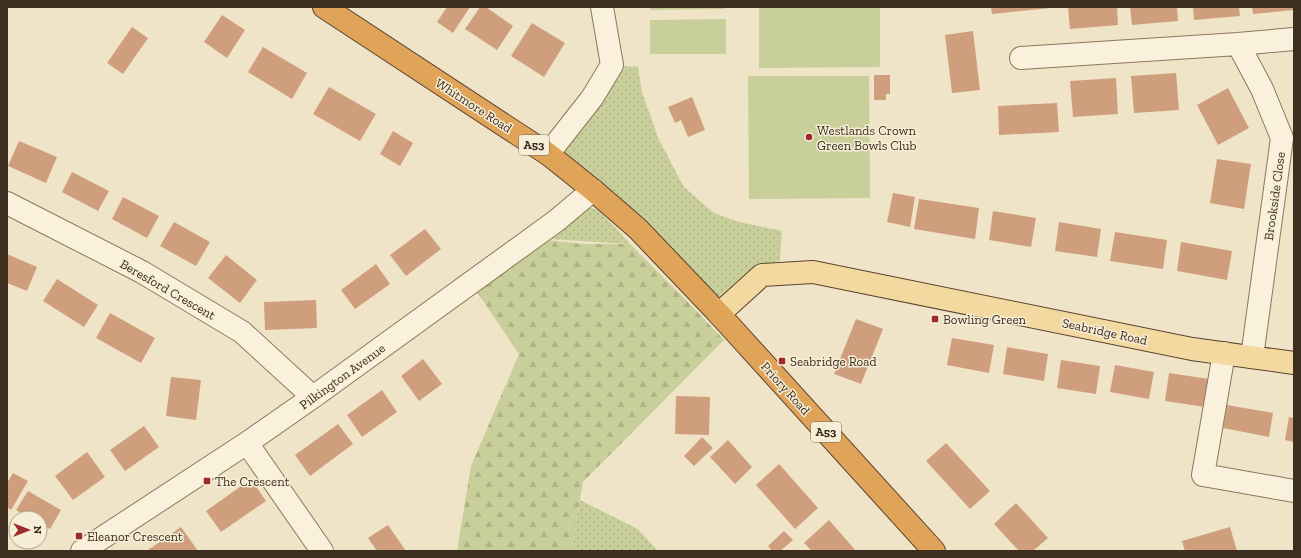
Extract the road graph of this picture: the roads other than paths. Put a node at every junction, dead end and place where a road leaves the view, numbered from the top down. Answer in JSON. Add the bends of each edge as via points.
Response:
{"nodes":[{"id":1,"x":324,"y":7,"type":"edge"},
{"id":2,"x":602,"y":7,"type":"edge"},
{"id":3,"x":1294,"y":39,"type":"edge"},
{"id":4,"x":1238,"y":44,"type":"junction"},
{"id":5,"x":1021,"y":58,"type":"dead end"},
{"id":6,"x":548,"y":154,"type":"junction"},
{"id":7,"x":593,"y":190,"type":"junction"},
{"id":8,"x":7,"y":203,"type":"edge"},
{"id":9,"x":719,"y":314,"type":"junction"},
{"id":10,"x":1224,"y":353,"type":"junction"},
{"id":11,"x":1252,"y":357,"type":"junction"},
{"id":12,"x":1294,"y":363,"type":"edge"},
{"id":13,"x":313,"y":397,"type":"junction"},
{"id":14,"x":247,"y":443,"type":"junction"},
{"id":15,"x":1294,"y":491,"type":"edge"},
{"id":16,"x":82,"y":551,"type":"edge"},
{"id":17,"x":322,"y":551,"type":"edge"},
{"id":18,"x":934,"y":551,"type":"edge"}],
"edges":[{"from":1,"to":6,"type":"highway","name":"Whitmore Road","number":"A53"},
{"from":2,"to":6,"type":"street","via":[[612,65],[592,98]]},
{"from":3,"to":4,"type":"street"},
{"from":4,"to":5,"type":"street"},
{"from":4,"to":11,"type":"street","name":"Brookside Close","via":[[1262,89],[1282,138]]},
{"from":6,"to":7,"type":"highway","name":"Whitmore Road","number":"A53"},
{"from":7,"to":9,"type":"highway","name":"Whitmore Road","number":"A53","via":[[638,230]]},
{"from":7,"to":13,"type":"street","name":"Pilkington Avenue","via":[[556,221]]},
{"from":8,"to":13,"type":"street","name":"Beresford Crescent","via":[[142,272],[242,332]]},
{"from":9,"to":10,"type":"main road","name":"Seabridge Road","via":[[762,275],[813,272],[1192,349]]},
{"from":9,"to":18,"type":"highway","name":"Priory Road","number":"A53"},
{"from":10,"to":11,"type":"main road","name":"Seabridge Road"},
{"from":10,"to":15,"type":"street","via":[[1203,475]]},
{"from":11,"to":12,"type":"main road","name":"Seabridge Road"},
{"from":13,"to":14,"type":"street","name":"Pilkington Avenue"},
{"from":14,"to":16,"type":"street","name":"Pilkington Avenue"},
{"from":14,"to":17,"type":"street"}]}
